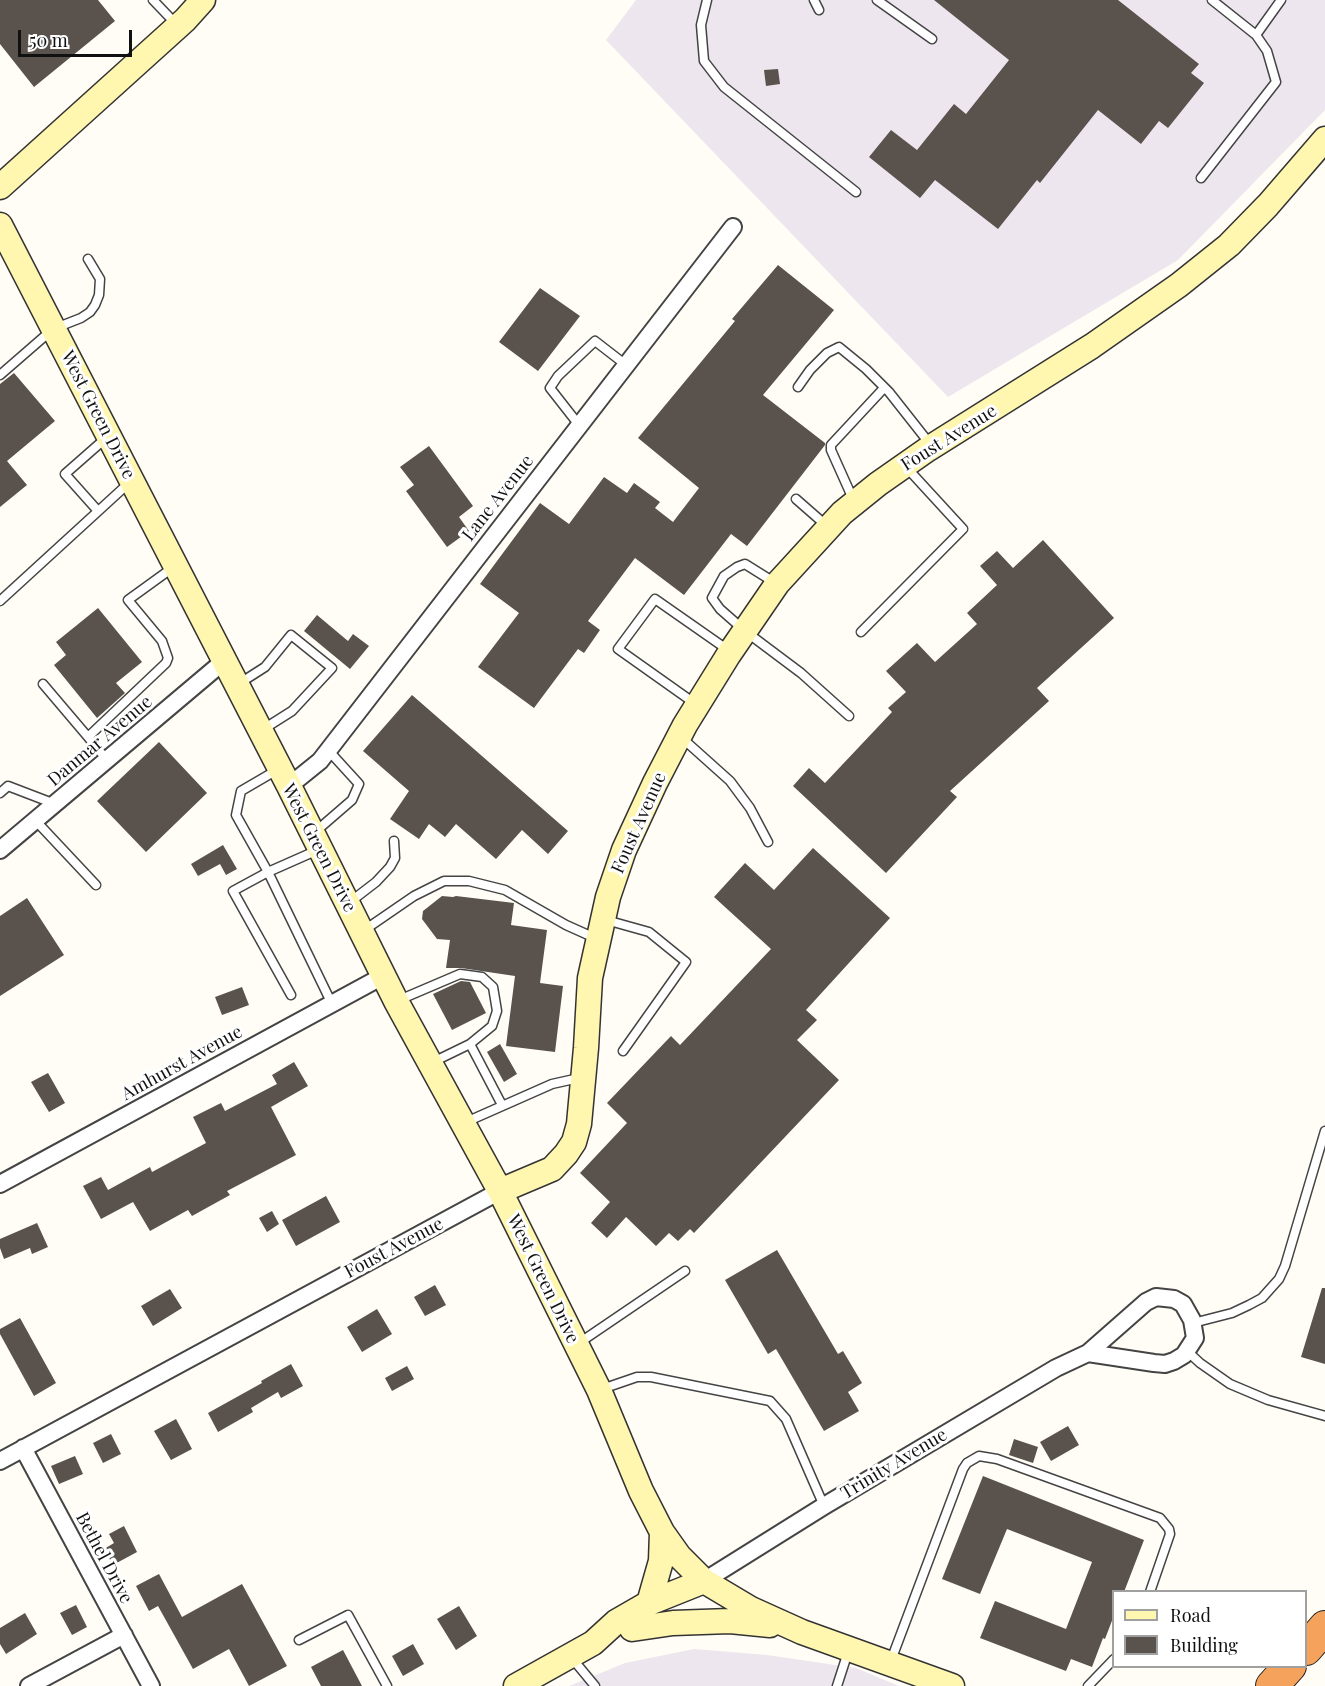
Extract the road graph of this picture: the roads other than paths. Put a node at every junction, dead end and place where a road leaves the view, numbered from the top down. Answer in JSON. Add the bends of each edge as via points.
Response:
{"nodes":[{"id":1,"x":153,"y":0,"type":"edge"},
{"id":2,"x":203,"y":0,"type":"edge"},
{"id":3,"x":707,"y":0,"type":"edge"},
{"id":4,"x":814,"y":0,"type":"edge"},
{"id":5,"x":877,"y":0,"type":"edge"},
{"id":6,"x":1212,"y":0,"type":"edge"},
{"id":7,"x":1281,"y":0,"type":"edge"},
{"id":8,"x":819,"y":9,"type":"dead end"},
{"id":9,"x":178,"y":27,"type":"junction"},
{"id":10,"x":1256,"y":35,"type":"junction"},
{"id":11,"x":932,"y":39,"type":"dead end"},
{"id":12,"x":1325,"y":139,"type":"edge"},
{"id":13,"x":1201,"y":178,"type":"dead end"},
{"id":14,"x":0,"y":186,"type":"edge"},
{"id":15,"x":855,"y":192,"type":"dead end"},
{"id":16,"x":0,"y":225,"type":"edge"},
{"id":17,"x":733,"y":227,"type":"dead end"},
{"id":18,"x":88,"y":260,"type":"dead end"},
{"id":19,"x":53,"y":329,"type":"junction"},
{"id":20,"x":626,"y":365,"type":"junction"},
{"id":21,"x":0,"y":375,"type":"edge"},
{"id":22,"x":798,"y":387,"type":"dead end"},
{"id":23,"x":884,"y":387,"type":"junction"},
{"id":24,"x":579,"y":425,"type":"junction"},
{"id":25,"x":108,"y":435,"type":"junction"},
{"id":26,"x":932,"y":447,"type":"junction"},
{"id":27,"x":905,"y":465,"type":"junction"},
{"id":28,"x":132,"y":480,"type":"junction"},
{"id":29,"x":796,"y":500,"type":"dead end"},
{"id":30,"x":855,"y":502,"type":"junction"},
{"id":31,"x":98,"y":512,"type":"junction"},
{"id":32,"x":828,"y":527,"type":"junction"},
{"id":33,"x":175,"y":566,"type":"junction"},
{"id":34,"x":777,"y":584,"type":"junction"},
{"id":35,"x":0,"y":601,"type":"edge"},
{"id":36,"x":745,"y":631,"type":"junction"},
{"id":37,"x":861,"y":632,"type":"dead end"},
{"id":38,"x":730,"y":651,"type":"junction"},
{"id":39,"x":224,"y":661,"type":"junction"},
{"id":40,"x":43,"y":684,"type":"dead end"},
{"id":41,"x":237,"y":685,"type":"junction"},
{"id":42,"x":697,"y":706,"type":"junction"},
{"id":43,"x":849,"y":716,"type":"dead end"},
{"id":44,"x":260,"y":730,"type":"junction"},
{"id":45,"x":680,"y":735,"type":"junction"},
{"id":46,"x":88,"y":737,"type":"junction"},
{"id":47,"x":328,"y":750,"type":"junction"},
{"id":48,"x":107,"y":760,"type":"junction"},
{"id":49,"x":284,"y":777,"type":"junction"},
{"id":50,"x":0,"y":793,"type":"edge"},
{"id":51,"x":55,"y":804,"type":"junction"},
{"id":52,"x":35,"y":820,"type":"junction"},
{"id":53,"x":394,"y":841,"type":"dead end"},
{"id":54,"x":316,"y":842,"type":"junction"},
{"id":55,"x":768,"y":842,"type":"dead end"},
{"id":56,"x":0,"y":850,"type":"edge"},
{"id":57,"x":268,"y":872,"type":"junction"},
{"id":58,"x":96,"y":885,"type":"dead end"},
{"id":59,"x":348,"y":904,"type":"junction"},
{"id":60,"x":601,"y":929,"type":"junction"},
{"id":61,"x":362,"y":932,"type":"junction"},
{"id":62,"x":383,"y":976,"type":"junction"},
{"id":63,"x":291,"y":995,"type":"dead end"},
{"id":64,"x":396,"y":1001,"type":"junction"},
{"id":65,"x":332,"y":1004,"type":"junction"},
{"id":66,"x":470,"y":1044,"type":"junction"},
{"id":67,"x":623,"y":1051,"type":"dead end"},
{"id":68,"x":430,"y":1064,"type":"junction"},
{"id":69,"x":584,"y":1077,"type":"junction"},
{"id":70,"x":502,"y":1105,"type":"junction"},
{"id":71,"x":463,"y":1124,"type":"junction"},
{"id":72,"x":1325,"y":1131,"type":"edge"},
{"id":73,"x":0,"y":1184,"type":"edge"},
{"id":74,"x":500,"y":1191,"type":"junction"},
{"id":75,"x":685,"y":1271,"type":"dead end"},
{"id":76,"x":1193,"y":1323,"type":"junction"},
{"id":77,"x":576,"y":1344,"type":"junction"},
{"id":78,"x":1188,"y":1351,"type":"junction"},
{"id":79,"x":1088,"y":1353,"type":"junction"},
{"id":80,"x":599,"y":1390,"type":"junction"},
{"id":81,"x":1325,"y":1416,"type":"edge"},
{"id":82,"x":23,"y":1448,"type":"junction"},
{"id":83,"x":0,"y":1461,"type":"edge"},
{"id":84,"x":634,"y":1473,"type":"junction"},
{"id":85,"x":824,"y":1506,"type":"junction"},
{"id":86,"x":662,"y":1532,"type":"junction"},
{"id":87,"x":704,"y":1581,"type":"junction"},
{"id":88,"x":1151,"y":1590,"type":"edge"},
{"id":89,"x":648,"y":1603,"type":"junction"},
{"id":90,"x":790,"y":1627,"type":"junction"},
{"id":91,"x":1325,"y":1628,"type":"edge"},
{"id":92,"x":632,"y":1629,"type":"junction"},
{"id":93,"x":124,"y":1635,"type":"junction"},
{"id":94,"x":299,"y":1640,"type":"dead end"},
{"id":95,"x":592,"y":1643,"type":"junction"},
{"id":96,"x":1307,"y":1647,"type":"edge"},
{"id":97,"x":849,"y":1648,"type":"junction"},
{"id":98,"x":570,"y":1657,"type":"junction"},
{"id":99,"x":1112,"y":1660,"type":"edge"},
{"id":100,"x":1288,"y":1668,"type":"edge"},
{"id":101,"x":900,"y":1670,"type":"junction"},
{"id":102,"x":947,"y":1685,"type":"edge"},
{"id":103,"x":29,"y":1686,"type":"edge"},
{"id":104,"x":152,"y":1686,"type":"edge"},
{"id":105,"x":387,"y":1686,"type":"edge"},
{"id":106,"x":516,"y":1686,"type":"edge"},
{"id":107,"x":595,"y":1686,"type":"edge"},
{"id":108,"x":837,"y":1686,"type":"edge"},
{"id":109,"x":1088,"y":1686,"type":"edge"},
{"id":110,"x":1272,"y":1686,"type":"edge"}],
"edges":[{"from":1,"to":9,"type":"lane"},
{"from":2,"to":9,"type":"main road"},
{"from":3,"to":15,"type":"lane","via":[[701,25],[704,61],[724,87]]},
{"from":4,"to":8,"type":"lane"},
{"from":5,"to":11,"type":"lane"},
{"from":6,"to":10,"type":"lane"},
{"from":7,"to":10,"type":"lane"},
{"from":9,"to":14,"type":"main road"},
{"from":10,"to":13,"type":"lane","via":[[1267,51],[1276,82]]},
{"from":12,"to":26,"type":"main road","name":"Foust Avenue","via":[[1229,245],[1179,285],[1037,382]]},
{"from":16,"to":19,"type":"main road","name":"West Green Drive"},
{"from":17,"to":20,"type":"street","name":"Lane Avenue"},
{"from":18,"to":19,"type":"lane","via":[[100,279],[95,305],[81,318]]},
{"from":19,"to":21,"type":"lane"},
{"from":19,"to":25,"type":"main road","name":"West Green Drive"},
{"from":20,"to":24,"type":"street","name":"Lane Avenue"},
{"from":20,"to":24,"type":"lane","via":[[595,341],[558,376],[549,388]]},
{"from":22,"to":23,"type":"lane","via":[[827,353],[839,347]]},
{"from":23,"to":26,"type":"lane"},
{"from":23,"to":30,"type":"lane","via":[[831,445]]},
{"from":24,"to":47,"type":"street","name":"Lane Avenue"},
{"from":25,"to":28,"type":"main road","name":"West Green Drive"},
{"from":25,"to":31,"type":"lane","via":[[65,474]]},
{"from":26,"to":27,"type":"main road","name":"Foust Avenue"},
{"from":27,"to":30,"type":"main road","name":"Foust Avenue"},
{"from":27,"to":37,"type":"lane","via":[[963,529]]},
{"from":28,"to":31,"type":"lane"},
{"from":28,"to":33,"type":"main road","name":"West Green Drive"},
{"from":29,"to":32,"type":"lane"},
{"from":30,"to":32,"type":"main road","name":"Foust Avenue"},
{"from":31,"to":35,"type":"lane"},
{"from":32,"to":34,"type":"main road","name":"Foust Avenue"},
{"from":33,"to":39,"type":"main road","name":"West Green Drive"},
{"from":33,"to":46,"type":"lane","via":[[128,600],[162,640],[166,663]]},
{"from":34,"to":36,"type":"main road","name":"Foust Avenue"},
{"from":34,"to":36,"type":"lane","via":[[744,564],[724,576],[712,598]]},
{"from":36,"to":38,"type":"main road","name":"Foust Avenue"},
{"from":36,"to":43,"type":"lane"},
{"from":38,"to":42,"type":"main road","name":"Foust Avenue"},
{"from":38,"to":42,"type":"lane","via":[[655,599],[618,649]]},
{"from":39,"to":41,"type":"main road","name":"West Green Drive"},
{"from":39,"to":48,"type":"street","name":"Danmar Avenue"},
{"from":40,"to":46,"type":"lane"},
{"from":41,"to":44,"type":"main road","name":"West Green Drive"},
{"from":41,"to":44,"type":"lane","via":[[265,667],[291,635],[332,668],[292,711]]},
{"from":42,"to":45,"type":"main road","name":"Foust Avenue"},
{"from":44,"to":49,"type":"main road","name":"West Green Drive"},
{"from":45,"to":55,"type":"lane","via":[[730,781]]},
{"from":45,"to":60,"type":"main road","name":"Foust Avenue","via":[[624,849]]},
{"from":46,"to":48,"type":"lane"},
{"from":47,"to":49,"type":"street","name":"Lane Avenue","via":[[320,761]]},
{"from":47,"to":54,"type":"lane","via":[[358,783],[352,800]]},
{"from":48,"to":51,"type":"street","name":"Danmar Avenue"},
{"from":49,"to":54,"type":"main road","name":"West Green Drive"},
{"from":49,"to":57,"type":"lane","via":[[241,791],[236,814]]},
{"from":50,"to":51,"type":"lane","via":[[8,786]]},
{"from":51,"to":52,"type":"street","name":"Danmar Avenue"},
{"from":52,"to":56,"type":"street","name":"Danmar Avenue"},
{"from":52,"to":58,"type":"lane"},
{"from":53,"to":59,"type":"lane","via":[[395,858],[390,867]]},
{"from":54,"to":57,"type":"lane"},
{"from":54,"to":59,"type":"main road","name":"West Green Drive"},
{"from":57,"to":63,"type":"lane","via":[[233,891]]},
{"from":57,"to":65,"type":"lane"},
{"from":59,"to":61,"type":"main road","name":"West Green Drive"},
{"from":60,"to":61,"type":"lane","via":[[566,925],[505,890],[469,881],[444,881],[414,896]]},
{"from":60,"to":67,"type":"lane","via":[[650,932],[686,962]]},
{"from":60,"to":69,"type":"main road","name":"Foust Avenue","via":[[590,978]]},
{"from":61,"to":62,"type":"main road","name":"West Green Drive"},
{"from":62,"to":64,"type":"main road","name":"West Green Drive"},
{"from":62,"to":65,"type":"street","name":"Amhurst Avenue"},
{"from":64,"to":66,"type":"lane","via":[[460,974],[482,976],[493,987],[497,1011],[492,1026]]},
{"from":64,"to":68,"type":"main road","name":"West Green Drive"},
{"from":65,"to":73,"type":"street","name":"Amhurst Avenue"},
{"from":66,"to":68,"type":"lane"},
{"from":66,"to":70,"type":"lane"},
{"from":68,"to":71,"type":"main road","name":"West Green Drive"},
{"from":69,"to":70,"type":"lane","via":[[552,1084]]},
{"from":69,"to":74,"type":"main road","name":"Foust Avenue","via":[[579,1124],[566,1154],[552,1168]]},
{"from":70,"to":71,"type":"lane"},
{"from":71,"to":74,"type":"main road","name":"West Green Drive"},
{"from":72,"to":76,"type":"lane","via":[[1279,1279],[1262,1298],[1232,1313]]},
{"from":74,"to":77,"type":"main road","name":"West Green Drive"},
{"from":74,"to":82,"type":"street","name":"Foust Avenue"},
{"from":75,"to":77,"type":"lane"},
{"from":76,"to":78,"type":"street","via":[[1195,1338]]},
{"from":76,"to":79,"type":"street","name":"Trinity Avenue","via":[[1183,1304],[1156,1297],[1136,1309]]},
{"from":77,"to":80,"type":"main road","name":"West Green Drive"},
{"from":78,"to":79,"type":"street","via":[[1165,1364]]},
{"from":78,"to":81,"type":"lane","via":[[1244,1391]]},
{"from":79,"to":85,"type":"street","name":"Trinity Avenue","via":[[1056,1368]]},
{"from":80,"to":84,"type":"main road","name":"West Green Drive"},
{"from":80,"to":85,"type":"lane","via":[[637,1377],[651,1377],[770,1401],[786,1419]]},
{"from":82,"to":83,"type":"street","name":"Foust Avenue"},
{"from":82,"to":93,"type":"street","name":"Bethel Drive"},
{"from":84,"to":86,"type":"main road","name":"West Green Drive"},
{"from":84,"to":87,"type":"main road","name":"West Green Drive","via":[[649,1488],[689,1547]]},
{"from":85,"to":87,"type":"street","name":"Trinity Avenue"},
{"from":86,"to":87,"type":"main road","name":"West Green Drive"},
{"from":86,"to":89,"type":"main road","via":[[661,1561]]},
{"from":87,"to":89,"type":"main road","name":"Trinity Avenue"},
{"from":87,"to":90,"type":"main road","name":"West Green Drive"},
{"from":87,"to":92,"type":"main road","name":"Trinity Avenue"},
{"from":88,"to":101,"type":"lane","via":[[1170,1534],[1160,1518],[980,1456],[967,1462],[963,1469]]},
{"from":89,"to":95,"type":"main road","name":"Trinity Avenue","via":[[616,1622]]},
{"from":90,"to":92,"type":"main road","via":[[730,1621]]},
{"from":90,"to":97,"type":"main road","name":"West Green Drive"},
{"from":91,"to":96,"type":"highway"},
{"from":92,"to":95,"type":"main road","name":"Trinity Avenue"},
{"from":93,"to":103,"type":"street"},
{"from":93,"to":104,"type":"street","name":"Bethel Drive"},
{"from":94,"to":105,"type":"lane","via":[[348,1615]]},
{"from":95,"to":98,"type":"main road","name":"Trinity Avenue"},
{"from":97,"to":101,"type":"main road","name":"West Green Drive"},
{"from":97,"to":108,"type":"lane"},
{"from":98,"to":106,"type":"main road","name":"Trinity Avenue"},
{"from":98,"to":107,"type":"lane"},
{"from":99,"to":109,"type":"lane"},
{"from":100,"to":110,"type":"highway"},
{"from":101,"to":102,"type":"main road","name":"West Green Drive"}]}
